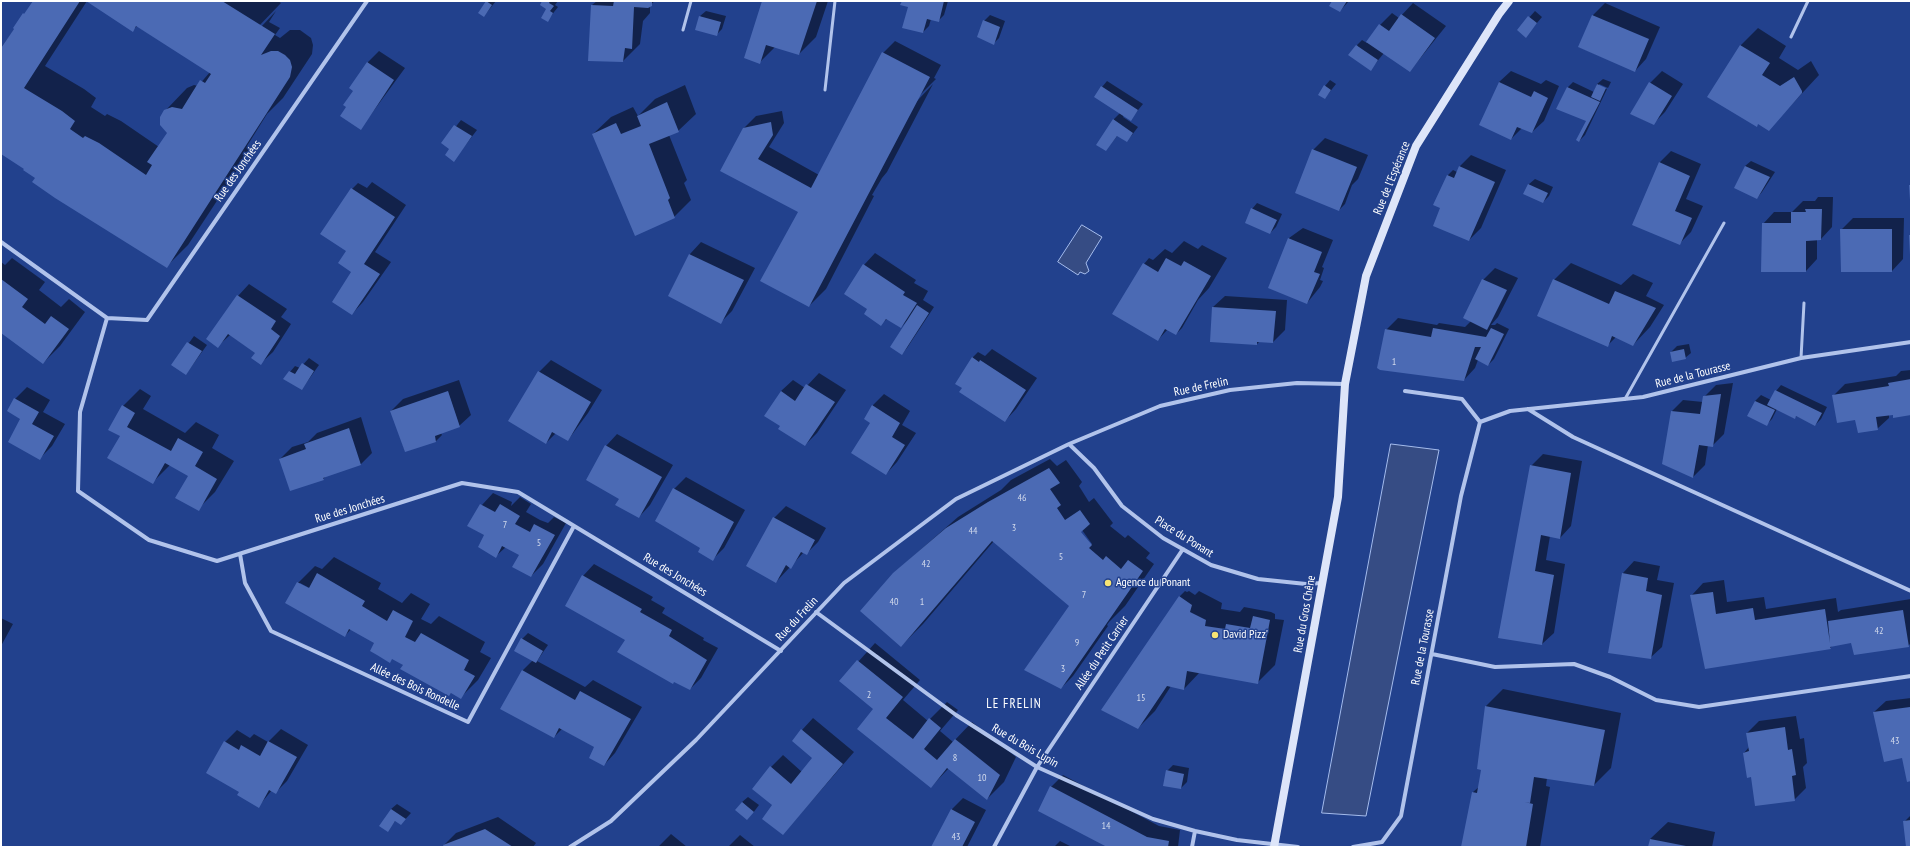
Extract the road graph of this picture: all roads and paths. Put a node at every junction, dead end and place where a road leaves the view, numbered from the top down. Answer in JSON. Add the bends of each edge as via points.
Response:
{"nodes":[{"id":1,"x":367,"y":1,"type":"edge"},
{"id":2,"x":691,"y":1,"type":"edge"},
{"id":3,"x":835,"y":1,"type":"edge"},
{"id":4,"x":1509,"y":1,"type":"edge"},
{"id":5,"x":1808,"y":1,"type":"edge"},
{"id":6,"x":683,"y":30,"type":"dead end"},
{"id":7,"x":1791,"y":37,"type":"dead end"},
{"id":8,"x":825,"y":90,"type":"dead end"},
{"id":9,"x":1724,"y":223,"type":"dead end"},
{"id":10,"x":1,"y":242,"type":"edge"},
{"id":11,"x":1804,"y":303,"type":"dead end"},
{"id":12,"x":107,"y":318,"type":"junction"},
{"id":13,"x":1911,"y":342,"type":"edge"},
{"id":14,"x":1801,"y":358,"type":"junction"},
{"id":15,"x":1345,"y":384,"type":"junction"},
{"id":16,"x":1404,"y":391,"type":"dead end"},
{"id":17,"x":1625,"y":399,"type":"junction"},
{"id":18,"x":1528,"y":409,"type":"junction"},
{"id":19,"x":1480,"y":422,"type":"junction"},
{"id":20,"x":1069,"y":444,"type":"junction"},
{"id":21,"x":574,"y":526,"type":"junction"},
{"id":22,"x":1183,"y":549,"type":"junction"},
{"id":23,"x":240,"y":554,"type":"junction"},
{"id":24,"x":1322,"y":583,"type":"junction"},
{"id":25,"x":1911,"y":591,"type":"edge"},
{"id":26,"x":816,"y":612,"type":"junction"},
{"id":27,"x":781,"y":651,"type":"junction"},
{"id":28,"x":1432,"y":654,"type":"junction"},
{"id":29,"x":1911,"y":676,"type":"edge"},
{"id":30,"x":1037,"y":767,"type":"junction"},
{"id":31,"x":1195,"y":831,"type":"junction"},
{"id":32,"x":1275,"y":846,"type":"edge"},
{"id":33,"x":570,"y":847,"type":"edge"},
{"id":34,"x":994,"y":847,"type":"edge"},
{"id":35,"x":1192,"y":847,"type":"edge"},
{"id":36,"x":1298,"y":847,"type":"edge"},
{"id":37,"x":1353,"y":847,"type":"edge"}],
"edges":[{"from":1,"to":12,"type":"street","name":"Rue des Jonchées","via":[[147,320]]},
{"from":2,"to":6,"type":"lane"},
{"from":3,"to":8,"type":"lane"},
{"from":4,"to":15,"type":"street","name":"Rue de l'Espérance","via":[[1416,146],[1366,276]]},
{"from":5,"to":7,"type":"lane"},
{"from":9,"to":17,"type":"lane"},
{"from":10,"to":12,"type":"street"},
{"from":11,"to":14,"type":"lane"},
{"from":12,"to":23,"type":"street","name":"Rue des Jonchées","via":[[80,412],[78,492],[149,540],[217,561]]},
{"from":13,"to":14,"type":"street","name":"Rue de la Tourasse"},
{"from":14,"to":17,"type":"street","name":"Rue de la Tourasse","via":[[1643,397]]},
{"from":15,"to":20,"type":"street","name":"Rue de Frelin","via":[[1297,383],[1206,395],[1160,406]]},
{"from":15,"to":24,"type":"street","name":"Rue du Gros Chêne","via":[[1338,497]]},
{"from":16,"to":19,"type":"street","via":[[1462,399]]},
{"from":17,"to":18,"type":"street","name":"Rue de la Tourasse"},
{"from":18,"to":19,"type":"street","name":"Rue de la Tourasse","via":[[1510,411]]},
{"from":18,"to":25,"type":"street","via":[[1573,437]]},
{"from":19,"to":28,"type":"street","name":"Rue de la Tourasse","via":[[1461,496]]},
{"from":20,"to":22,"type":"street","name":"Place du Ponant","via":[[1094,468],[1122,506],[1163,538]]},
{"from":20,"to":26,"type":"street","name":"Rue du Frelin","via":[[956,499],[844,584]]},
{"from":21,"to":23,"type":"street","name":"Rue des Jonchées","via":[[518,492],[462,483]]},
{"from":21,"to":23,"type":"street","name":"Allée des Bois Rondelle","via":[[468,722],[271,631],[245,583]]},
{"from":21,"to":27,"type":"street","name":"Rue des Jonchées"},
{"from":22,"to":24,"type":"street","name":"Place du Ponant","via":[[1211,565],[1258,579]]},
{"from":22,"to":30,"type":"street","name":"Allée du Petit Carrier"},
{"from":24,"to":32,"type":"street","name":"Rue du Gros Chêne"},
{"from":26,"to":27,"type":"street","name":"Rue du Frelin"},
{"from":26,"to":30,"type":"street","name":"Rue du Bois Lupin","via":[[956,715]]},
{"from":27,"to":33,"type":"street","name":"Rue du Frelin","via":[[696,740],[611,821]]},
{"from":28,"to":29,"type":"street","via":[[1495,667],[1574,664],[1610,677],[1656,700],[1699,707]]},
{"from":28,"to":37,"type":"street","name":"Rue de la Tourasse","via":[[1401,816],[1382,842]]},
{"from":30,"to":31,"type":"street","name":"Rue du Bois Lupin","via":[[1153,819]]},
{"from":30,"to":34,"type":"street","name":"Allée du Petit Carrier"},
{"from":31,"to":32,"type":"street","name":"Rue du Bois Lupin"},
{"from":31,"to":35,"type":"street"},
{"from":32,"to":36,"type":"street"}]}
